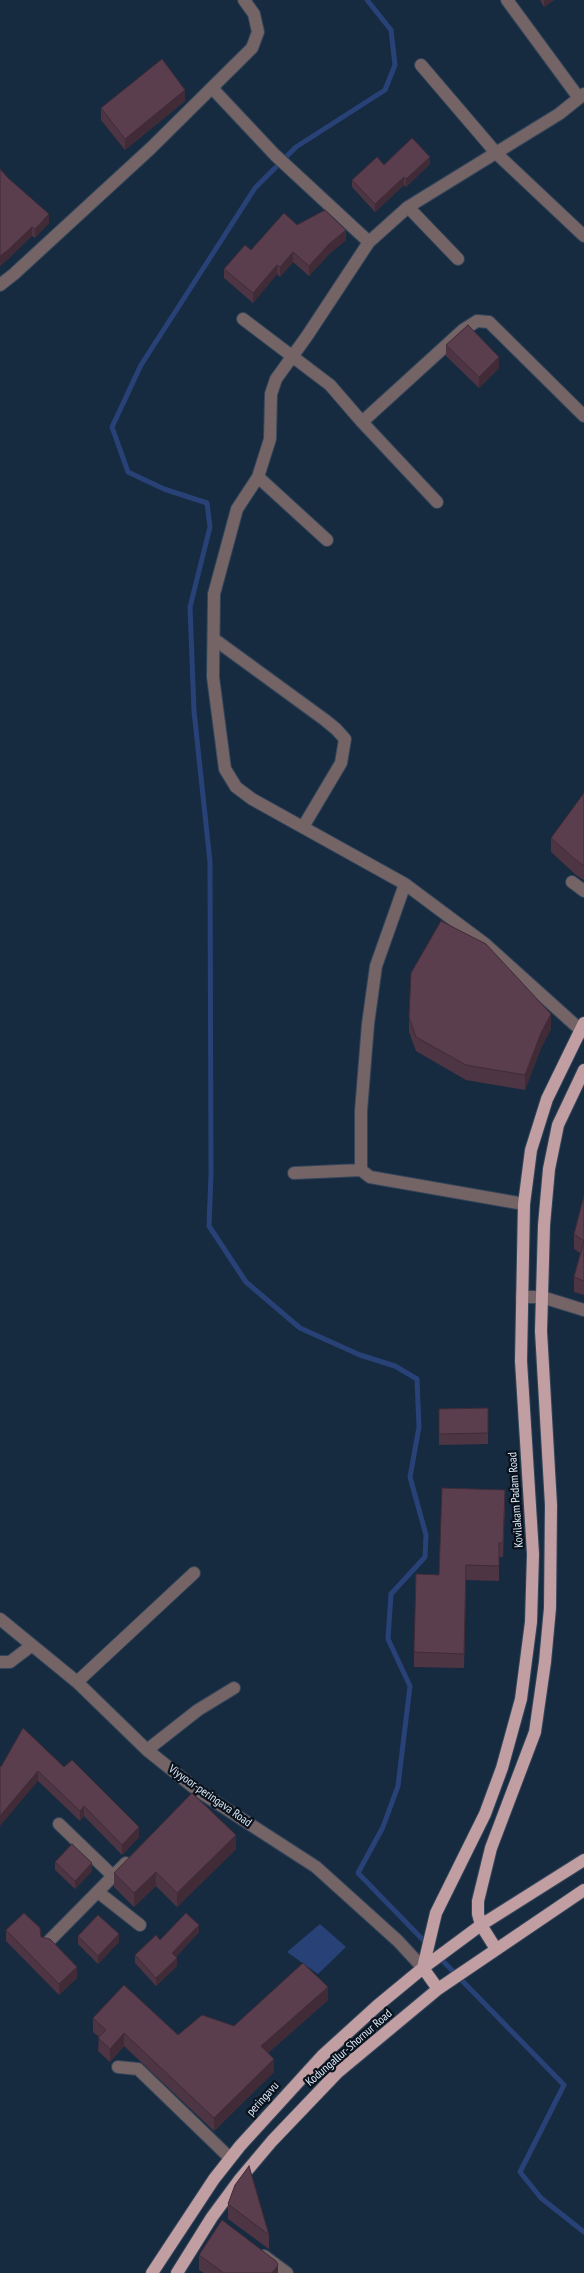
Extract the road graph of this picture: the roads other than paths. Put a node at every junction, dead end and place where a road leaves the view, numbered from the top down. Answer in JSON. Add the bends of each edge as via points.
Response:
{"nodes":[{"id":1,"x":244,"y":0,"type":"edge"},
{"id":2,"x":507,"y":0,"type":"edge"},
{"id":3,"x":421,"y":65,"type":"dead end"},
{"id":4,"x":212,"y":88,"type":"junction"},
{"id":5,"x":581,"y":96,"type":"edge"},
{"id":6,"x":497,"y":154,"type":"junction"},
{"id":7,"x":408,"y":207,"type":"junction"},
{"id":8,"x":584,"y":236,"type":"edge"},
{"id":9,"x":369,"y":242,"type":"junction"},
{"id":10,"x":458,"y":259,"type":"dead end"},
{"id":11,"x":0,"y":285,"type":"edge"},
{"id":12,"x":243,"y":319,"type":"dead end"},
{"id":13,"x":293,"y":355,"type":"junction"},
{"id":14,"x":584,"y":416,"type":"edge"},
{"id":15,"x":362,"y":422,"type":"junction"},
{"id":16,"x":258,"y":477,"type":"junction"},
{"id":17,"x":437,"y":502,"type":"dead end"},
{"id":18,"x":327,"y":540,"type":"dead end"},
{"id":19,"x":214,"y":639,"type":"junction"},
{"id":20,"x":303,"y":827,"type":"junction"},
{"id":21,"x":572,"y":882,"type":"dead end"},
{"id":22,"x":405,"y":884,"type":"junction"},
{"id":23,"x":584,"y":891,"type":"edge"},
{"id":24,"x":583,"y":1029,"type":"edge"},
{"id":25,"x":584,"y":1070,"type":"edge"},
{"id":26,"x":362,"y":1170,"type":"junction"},
{"id":27,"x":294,"y":1173,"type":"dead end"},
{"id":28,"x":524,"y":1204,"type":"junction"},
{"id":29,"x":522,"y":1297,"type":"junction"},
{"id":30,"x":542,"y":1297,"type":"junction"},
{"id":31,"x":584,"y":1310,"type":"edge"},
{"id":32,"x":194,"y":1573,"type":"dead end"},
{"id":33,"x":0,"y":1619,"type":"edge"},
{"id":34,"x":31,"y":1646,"type":"junction"},
{"id":35,"x":0,"y":1662,"type":"edge"},
{"id":36,"x":76,"y":1682,"type":"junction"},
{"id":37,"x":234,"y":1688,"type":"dead end"},
{"id":38,"x":147,"y":1750,"type":"junction"},
{"id":39,"x":197,"y":1790,"type":"junction"},
{"id":40,"x":186,"y":1801,"type":"edge"},
{"id":41,"x":59,"y":1824,"type":"dead end"},
{"id":42,"x":133,"y":1856,"type":"edge"},
{"id":43,"x":584,"y":1860,"type":"edge"},
{"id":44,"x":113,"y":1876,"type":"junction"},
{"id":45,"x":584,"y":1890,"type":"edge"},
{"id":46,"x":98,"y":1892,"type":"junction"},
{"id":47,"x":140,"y":1925,"type":"dead end"},
{"id":48,"x":481,"y":1925,"type":"junction"},
{"id":49,"x":47,"y":1944,"type":"edge"},
{"id":50,"x":496,"y":1949,"type":"junction"},
{"id":51,"x":425,"y":1965,"type":"junction"},
{"id":52,"x":440,"y":1988,"type":"junction"},
{"id":53,"x":118,"y":2067,"type":"dead end"},
{"id":54,"x":230,"y":2158,"type":"junction"},
{"id":55,"x":257,"y":2251,"type":"edge"},
{"id":56,"x":152,"y":2273,"type":"edge"},
{"id":57,"x":178,"y":2273,"type":"edge"},
{"id":58,"x":287,"y":2273,"type":"edge"}],
"edges":[{"from":1,"to":4,"type":"street","via":[[254,14],[258,32],[252,48]]},
{"from":2,"to":5,"type":"street"},
{"from":3,"to":6,"type":"street"},
{"from":4,"to":9,"type":"street","via":[[275,155]]},
{"from":4,"to":11,"type":"street"},
{"from":5,"to":6,"type":"street"},
{"from":6,"to":7,"type":"street"},
{"from":6,"to":8,"type":"street"},
{"from":7,"to":9,"type":"street"},
{"from":7,"to":10,"type":"street"},
{"from":9,"to":13,"type":"street"},
{"from":12,"to":13,"type":"street"},
{"from":13,"to":15,"type":"street","via":[[330,385]]},
{"from":13,"to":16,"type":"street","via":[[276,379],[271,394],[270,439]]},
{"from":14,"to":15,"type":"street","via":[[489,322],[478,321],[463,330]]},
{"from":15,"to":17,"type":"street"},
{"from":16,"to":18,"type":"street"},
{"from":16,"to":19,"type":"street","via":[[237,509],[214,594]]},
{"from":19,"to":20,"type":"street","via":[[213,677],[225,770],[236,787],[252,799]]},
{"from":19,"to":20,"type":"street","via":[[325,720],[344,739],[341,764]]},
{"from":20,"to":22,"type":"street"},
{"from":21,"to":23,"type":"street"},
{"from":22,"to":24,"type":"street","via":[[484,942]]},
{"from":22,"to":26,"type":"street","via":[[376,966],[361,1111]]},
{"from":24,"to":28,"type":"main road","name":"Kovilakam Padam Road","via":[[547,1099],[532,1150]]},
{"from":25,"to":30,"type":"main road","via":[[558,1124],[549,1169]]},
{"from":26,"to":27,"type":"street"},
{"from":26,"to":28,"type":"street","via":[[378,1178]]},
{"from":28,"to":29,"type":"main road","name":"Kovilakam Padam Road"},
{"from":29,"to":30,"type":"street"},
{"from":29,"to":51,"type":"main road","name":"Kovilakam Padam Road","via":[[521,1361],[533,1554],[531,1622],[521,1699],[485,1814],[436,1913]]},
{"from":30,"to":31,"type":"street"},
{"from":30,"to":48,"type":"main road","via":[[540,1331],[551,1504],[550,1608],[545,1662],[535,1732],[481,1880],[478,1900]]},
{"from":32,"to":36,"type":"street"},
{"from":33,"to":34,"type":"street","name":"Viyyoor-peringava Road"},
{"from":34,"to":35,"type":"street","via":[[10,1662]]},
{"from":34,"to":36,"type":"street","name":"Viyyoor-peringava Road"},
{"from":36,"to":38,"type":"street","name":"Viyyoor-peringava Road"},
{"from":37,"to":38,"type":"street","via":[[198,1710]]},
{"from":38,"to":39,"type":"street","name":"Viyyoor-peringava Road"},
{"from":39,"to":40,"type":"street"},
{"from":39,"to":51,"type":"street","name":"Viyyoor-peringava Road","via":[[316,1867]]},
{"from":41,"to":44,"type":"street"},
{"from":42,"to":44,"type":"street"},
{"from":43,"to":48,"type":"main road"},
{"from":44,"to":46,"type":"street"},
{"from":45,"to":50,"type":"main road","name":"Kodungallur-Shornur Road"},
{"from":46,"to":47,"type":"street"},
{"from":46,"to":49,"type":"street"},
{"from":48,"to":50,"type":"main road"},
{"from":48,"to":51,"type":"main road"},
{"from":50,"to":52,"type":"main road","name":"Kodungallur-Shornur Road"},
{"from":51,"to":52,"type":"main road"},
{"from":51,"to":54,"type":"main road","name":"peringavu","via":[[322,2056]]},
{"from":52,"to":57,"type":"main road","name":"Kodungallur-Shornur Road","via":[[324,2086],[272,2141],[240,2178],[216,2220]]},
{"from":53,"to":54,"type":"street","via":[[138,2069]]},
{"from":54,"to":56,"type":"main road","name":"peringavu"},
{"from":55,"to":58,"type":"street"}]}
